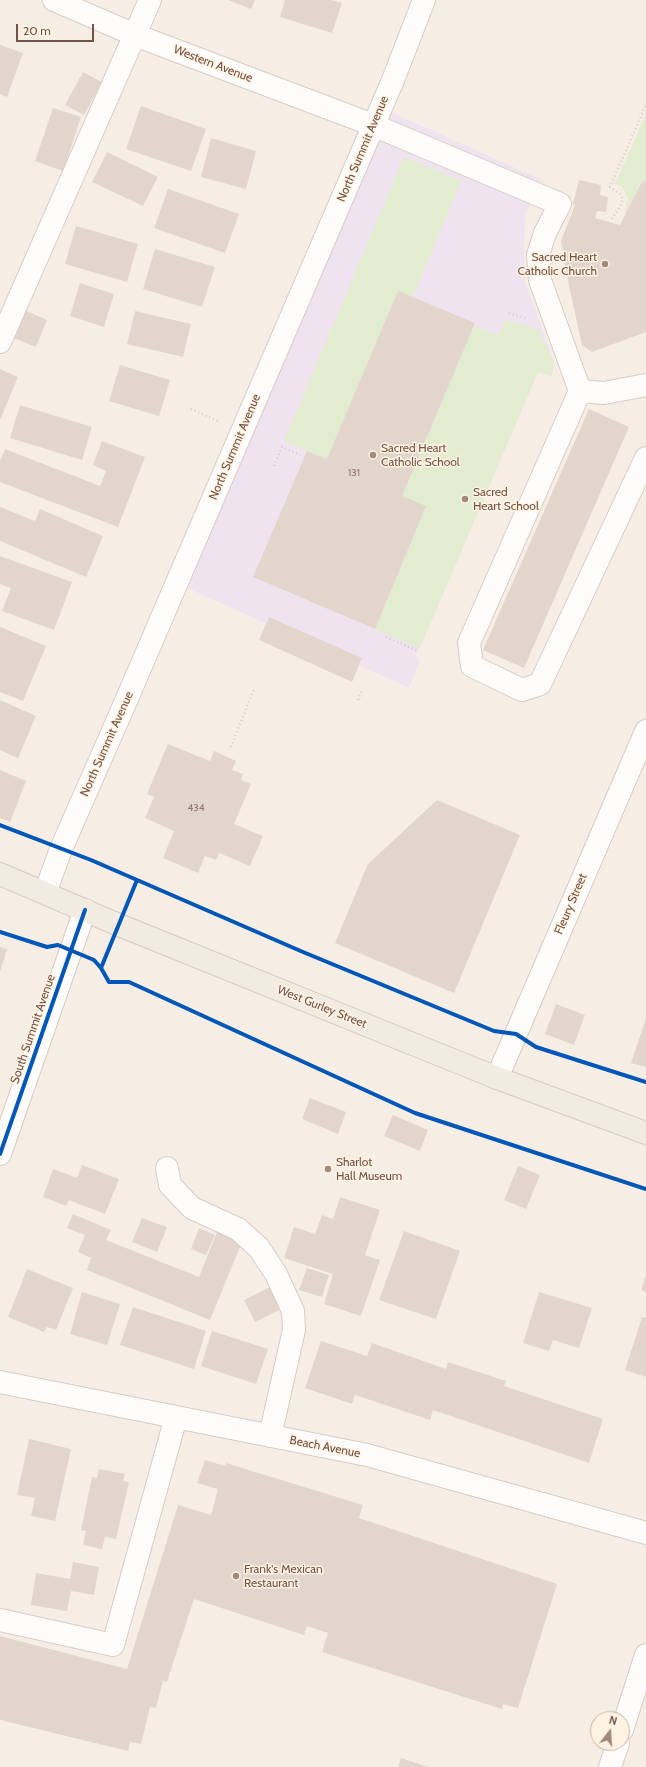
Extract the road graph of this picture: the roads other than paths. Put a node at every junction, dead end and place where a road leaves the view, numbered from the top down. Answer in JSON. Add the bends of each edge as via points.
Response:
{"nodes":[{"id":1,"x":54,"y":0,"type":"edge"},
{"id":2,"x":150,"y":0,"type":"edge"},
{"id":3,"x":424,"y":0,"type":"edge"},
{"id":4,"x":135,"y":35,"type":"junction"},
{"id":5,"x":373,"y":125,"type":"junction"},
{"id":6,"x":0,"y":342,"type":"edge"},
{"id":7,"x":646,"y":385,"type":"edge"},
{"id":8,"x":580,"y":391,"type":"junction"},
{"id":9,"x":646,"y":458,"type":"edge"},
{"id":10,"x":646,"y":731,"type":"edge"},
{"id":11,"x":0,"y":874,"type":"edge"},
{"id":12,"x":45,"y":893,"type":"junction"},
{"id":13,"x":85,"y":910,"type":"junction"},
{"id":14,"x":497,"y":1078,"type":"junction"},
{"id":15,"x":646,"y":1133,"type":"edge"},
{"id":16,"x":0,"y":1154,"type":"edge"},
{"id":17,"x":167,"y":1168,"type":"dead end"},
{"id":18,"x":0,"y":1382,"type":"edge"},
{"id":19,"x":176,"y":1417,"type":"junction"},
{"id":20,"x":270,"y":1436,"type":"junction"},
{"id":21,"x":646,"y":1533,"type":"edge"},
{"id":22,"x":0,"y":1620,"type":"edge"},
{"id":23,"x":646,"y":1655,"type":"edge"},
{"id":24,"x":628,"y":1711,"type":"edge"},
{"id":25,"x":615,"y":1751,"type":"edge"},
{"id":26,"x":610,"y":1767,"type":"edge"}],
"edges":[{"from":1,"to":4,"type":"street","name":"Western Avenue"},
{"from":2,"to":4,"type":"street"},
{"from":3,"to":5,"type":"street","name":"North Summit Avenue"},
{"from":4,"to":5,"type":"street","name":"Western Avenue"},
{"from":4,"to":6,"type":"street"},
{"from":5,"to":8,"type":"street","name":"Western Avenue","via":[[560,204],[545,233],[538,255],[540,280]]},
{"from":5,"to":12,"type":"street","name":"North Summit Avenue","via":[[61,849]]},
{"from":7,"to":8,"type":"street","via":[[604,393]]},
{"from":8,"to":9,"type":"street","via":[[469,643],[472,666],[522,690],[540,684]]},
{"from":10,"to":14,"type":"street","name":"Fleury Street"},
{"from":11,"to":12,"type":"main road","name":"West Gurley Street"},
{"from":12,"to":13,"type":"main road","name":"West Gurley Street"},
{"from":13,"to":14,"type":"main road","name":"West Gurley Street"},
{"from":13,"to":16,"type":"street","name":"South Summit Avenue"},
{"from":14,"to":15,"type":"main road","name":"West Gurley Street"},
{"from":17,"to":20,"type":"street","via":[[170,1184],[192,1208],[238,1229],[259,1248],[276,1274],[293,1311],[294,1330]]},
{"from":18,"to":19,"type":"street","name":"Beach Avenue"},
{"from":19,"to":20,"type":"street","name":"Beach Avenue"},
{"from":19,"to":22,"type":"street","via":[[113,1645]]},
{"from":20,"to":21,"type":"street","name":"Beach Avenue","via":[[367,1455]]},
{"from":23,"to":24,"type":"street"},
{"from":25,"to":26,"type":"street"}]}
